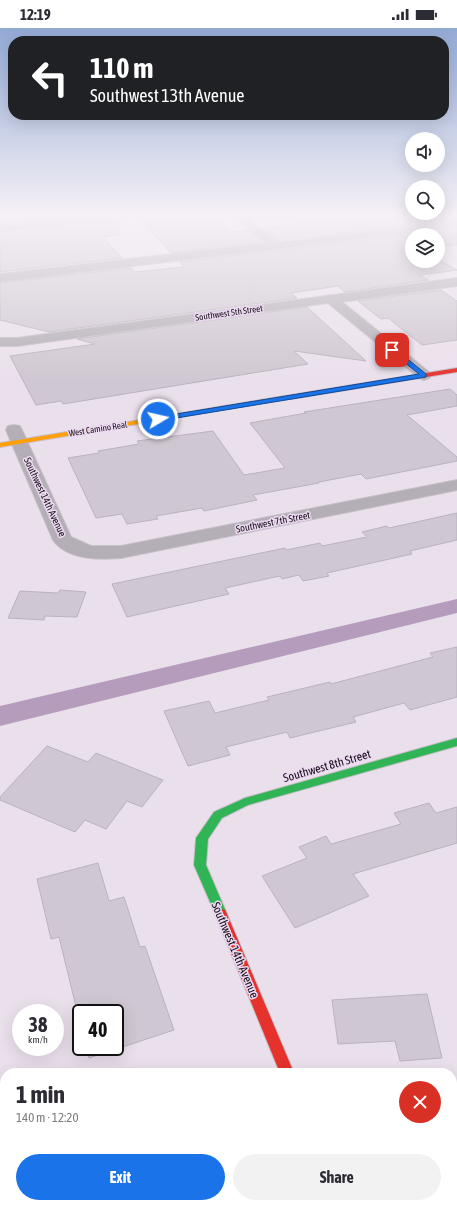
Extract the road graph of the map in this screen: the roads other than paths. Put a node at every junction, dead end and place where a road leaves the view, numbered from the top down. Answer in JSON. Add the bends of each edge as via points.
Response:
{"nodes":[{"id":1,"x":60,"y":271,"type":"edge"},
{"id":2,"x":0,"y":278,"type":"edge"},
{"id":3,"x":457,"y":282,"type":"edge"},
{"id":4,"x":331,"y":299,"type":"junction"},
{"id":5,"x":1,"y":342,"type":"edge"},
{"id":6,"x":412,"y":366,"type":"junction"},
{"id":7,"x":397,"y":369,"type":"dead end"},
{"id":8,"x":426,"y":370,"type":"junction"},
{"id":9,"x":457,"y":370,"type":"edge"},
{"id":10,"x":16,"y":433,"type":"junction"},
{"id":11,"x":0,"y":445,"type":"edge"},
{"id":12,"x":457,"y":485,"type":"edge"},
{"id":13,"x":88,"y":552,"type":"joint"},
{"id":14,"x":457,"y":742,"type":"edge"},
{"id":15,"x":211,"y":826,"type":"joint"},
{"id":16,"x":285,"y":1068,"type":"edge"}],
"edges":[{"from":1,"to":2,"type":"street"},
{"from":3,"to":4,"type":"street","name":"Southwest 5th Street"},
{"from":4,"to":5,"type":"street","name":"Southwest 5th Street","via":[[17,342]]},
{"from":4,"to":6,"type":"street"},
{"from":6,"to":7,"type":"street"},
{"from":6,"to":8,"type":"street"},
{"from":8,"to":9,"type":"street","name":"West Camino Real"},
{"from":8,"to":10,"type":"street","name":"West Camino Real"},
{"from":10,"to":11,"type":"street","name":"West Camino Real"},
{"from":10,"to":13,"type":"street","name":"Southwest 14th Avenue","via":[[64,540],[77,549]]},
{"from":12,"to":13,"type":"street","name":"Southwest 7th Street","via":[[121,552]]},
{"from":14,"to":15,"type":"street","name":"Southwest 8th Street","via":[[245,802],[218,816]]},
{"from":15,"to":16,"type":"street","name":"Southwest 14th Avenue","via":[[202,838],[200,865]]}]}
